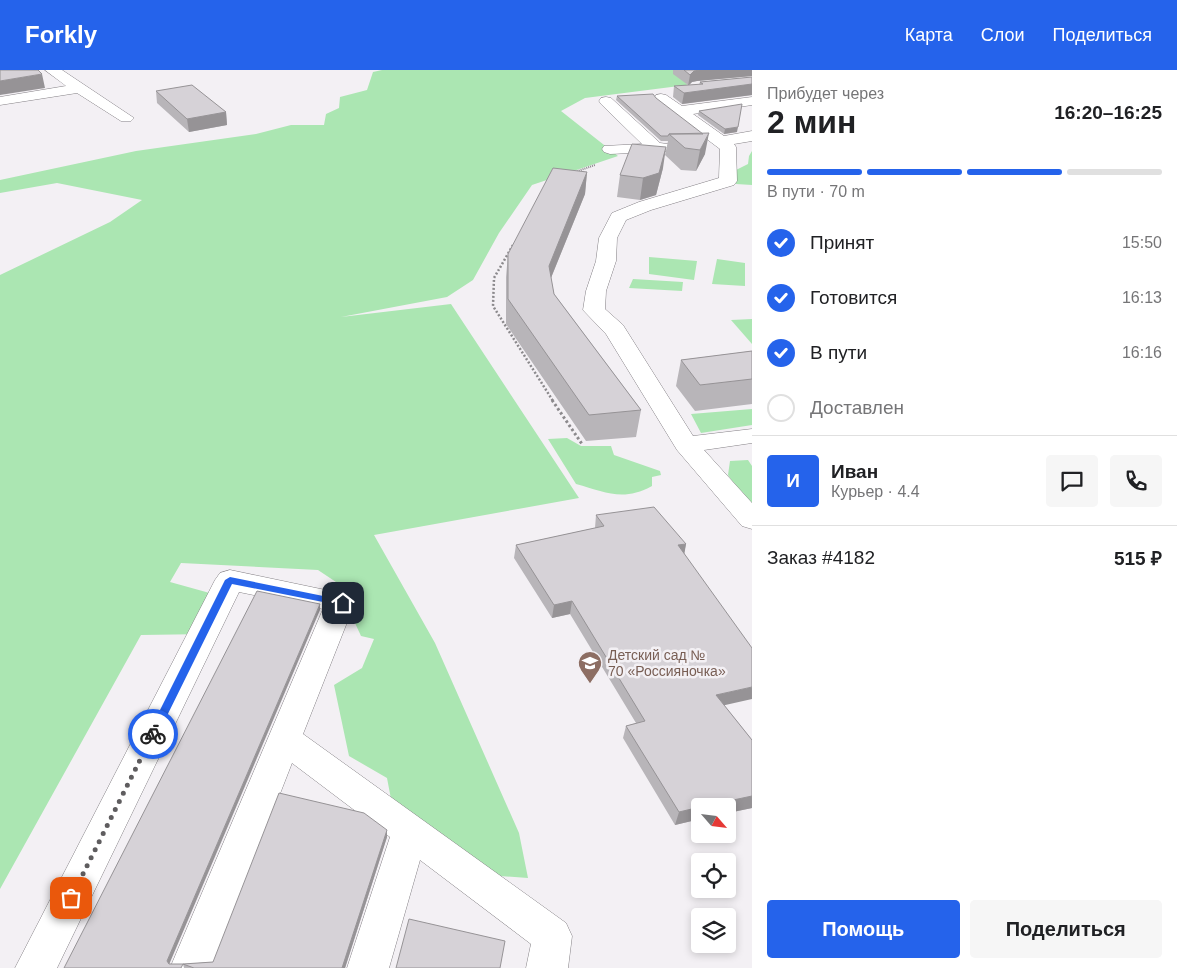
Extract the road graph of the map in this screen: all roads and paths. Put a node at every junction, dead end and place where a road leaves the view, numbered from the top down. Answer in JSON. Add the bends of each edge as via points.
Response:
{"nodes":[{"id":1,"x":52,"y":70,"type":"edge"},
{"id":2,"x":79,"y":88,"type":"junction"},
{"id":3,"x":661,"y":98,"type":"dead end"},
{"id":4,"x":0,"y":101,"type":"edge"},
{"id":5,"x":606,"y":101,"type":"dead end"},
{"id":6,"x":752,"y":101,"type":"edge"},
{"id":7,"x":679,"y":111,"type":"junction"},
{"id":8,"x":126,"y":118,"type":"dead end"},
{"id":9,"x":752,"y":136,"type":"edge"},
{"id":10,"x":725,"y":144,"type":"junction"},
{"id":11,"x":683,"y":147,"type":"edge"},
{"id":12,"x":701,"y":147,"type":"edge"},
{"id":13,"x":610,"y":148,"type":"dead end"},
{"id":14,"x":656,"y":148,"type":"junction"},
{"id":15,"x":600,"y":163,"type":"dead end"},
{"id":16,"x":574,"y":172,"type":"edge"},
{"id":17,"x":517,"y":238,"type":"edge"},
{"id":18,"x":752,"y":436,"type":"edge"},
{"id":19,"x":582,"y":444,"type":"dead end"},
{"id":20,"x":686,"y":445,"type":"junction"},
{"id":21,"x":752,"y":520,"type":"edge"},
{"id":22,"x":284,"y":739,"type":"junction"},
{"id":23,"x":410,"y":832,"type":"junction"},
{"id":24,"x":36,"y":968,"type":"edge"},
{"id":25,"x":191,"y":968,"type":"edge"},
{"id":26,"x":368,"y":968,"type":"edge"},
{"id":27,"x":547,"y":968,"type":"edge"}],
"edges":[{"from":1,"to":2,"type":"street"},
{"from":2,"to":4,"type":"street"},
{"from":2,"to":8,"type":"street"},
{"from":3,"to":7,"type":"street"},
{"from":5,"to":14,"type":"street"},
{"from":6,"to":7,"type":"street"},
{"from":7,"to":10,"type":"street"},
{"from":9,"to":10,"type":"street"},
{"from":10,"to":12,"type":"street"},
{"from":10,"to":20,"type":"street","via":[[728,182],[618,217],[608,238],[606,261],[596,291],[594,310],[615,330]]},
{"from":11,"to":14,"type":"street"},
{"from":13,"to":14,"type":"street"},
{"from":15,"to":16,"type":"path"},
{"from":17,"to":19,"type":"path","via":[[494,278],[493,306]]},
{"from":18,"to":20,"type":"street"},
{"from":20,"to":21,"type":"street"},
{"from":22,"to":23,"type":"street"},
{"from":22,"to":24,"type":"street","via":[[333,618],[343,603],[230,580]]},
{"from":22,"to":25,"type":"street"},
{"from":23,"to":26,"type":"street"},
{"from":23,"to":27,"type":"street","via":[[552,936]]}]}
